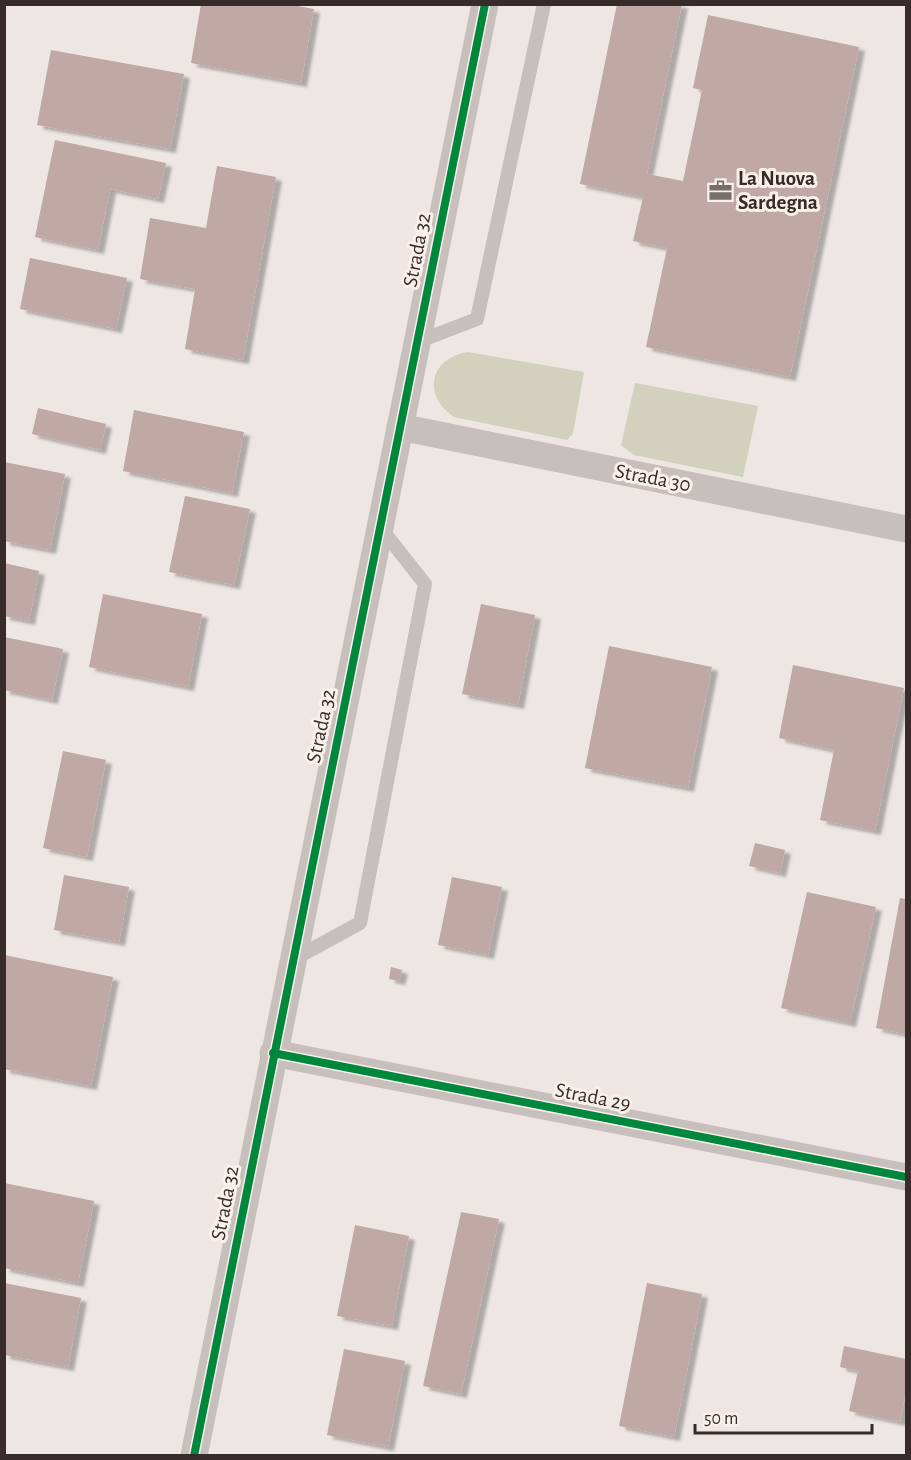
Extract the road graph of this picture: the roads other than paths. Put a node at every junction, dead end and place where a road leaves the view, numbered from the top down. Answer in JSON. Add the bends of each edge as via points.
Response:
{"nodes":[{"id":1,"x":484,"y":4,"type":"edge"},
{"id":2,"x":543,"y":4,"type":"edge"},
{"id":3,"x":417,"y":342,"type":"junction"},
{"id":4,"x":400,"y":427,"type":"junction"},
{"id":5,"x":380,"y":527,"type":"junction"},
{"id":6,"x":906,"y":529,"type":"edge"},
{"id":7,"x":292,"y":960,"type":"junction"},
{"id":8,"x":273,"y":1053,"type":"junction"},
{"id":9,"x":906,"y":1177,"type":"edge"},
{"id":10,"x":194,"y":1455,"type":"edge"}],
"edges":[{"from":1,"to":3,"type":"street","name":"Strada 32"},
{"from":2,"to":3,"type":"lane","via":[[477,318]]},
{"from":3,"to":4,"type":"street","name":"Strada 32"},
{"from":4,"to":5,"type":"street","name":"Strada 32"},
{"from":4,"to":6,"type":"street","name":"Strada 30"},
{"from":5,"to":7,"type":"street","name":"Strada 32"},
{"from":5,"to":7,"type":"lane","via":[[425,584],[360,923]]},
{"from":7,"to":8,"type":"street","name":"Strada 32"},
{"from":8,"to":9,"type":"street","name":"Strada 29"},
{"from":8,"to":10,"type":"street","name":"Strada 32"}]}
